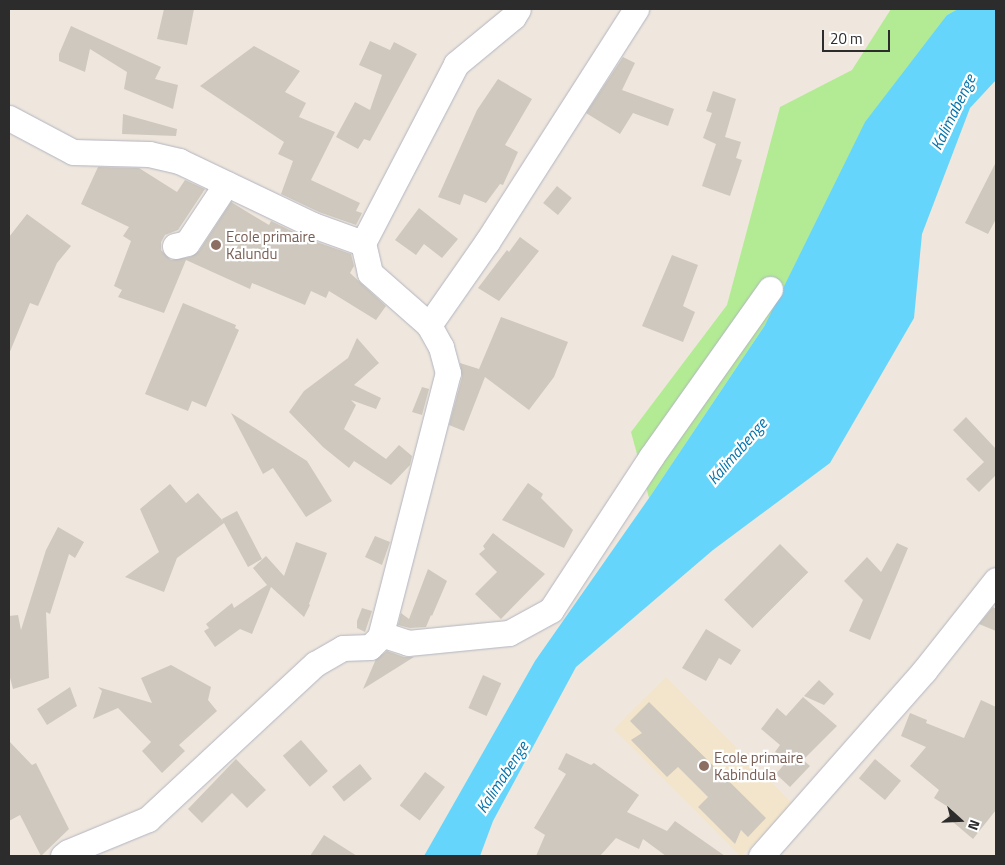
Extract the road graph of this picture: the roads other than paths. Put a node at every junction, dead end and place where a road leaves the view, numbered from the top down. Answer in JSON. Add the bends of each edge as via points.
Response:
{"nodes":[{"id":1,"x":518,"y":9,"type":"edge"},
{"id":2,"x":636,"y":9,"type":"edge"},
{"id":3,"x":9,"y":118,"type":"edge"},
{"id":4,"x":226,"y":184,"type":"junction"},
{"id":5,"x":363,"y":243,"type":"junction"},
{"id":6,"x":175,"y":246,"type":"dead end"},
{"id":7,"x":770,"y":289,"type":"dead end"},
{"id":8,"x":429,"y":325,"type":"junction"},
{"id":9,"x":996,"y":580,"type":"edge"},
{"id":10,"x":381,"y":634,"type":"junction"},
{"id":11,"x":63,"y":856,"type":"edge"},
{"id":12,"x":761,"y":856,"type":"edge"}],
"edges":[{"from":1,"to":5,"type":"street","via":[[513,18],[456,64]]},
{"from":2,"to":8,"type":"street","via":[[487,242]]},
{"from":3,"to":4,"type":"street","via":[[73,152],[149,154],[179,161]]},
{"from":4,"to":5,"type":"street","via":[[313,225]]},
{"from":4,"to":6,"type":"street","via":[[187,243]]},
{"from":5,"to":8,"type":"street","via":[[370,273]]},
{"from":7,"to":10,"type":"street","via":[[650,457],[551,610],[508,633],[408,642]]},
{"from":8,"to":10,"type":"street","via":[[442,347],[448,373]]},
{"from":9,"to":12,"type":"street","via":[[918,678]]},
{"from":10,"to":11,"type":"street","via":[[370,647],[343,648],[315,664],[148,819]]}]}
